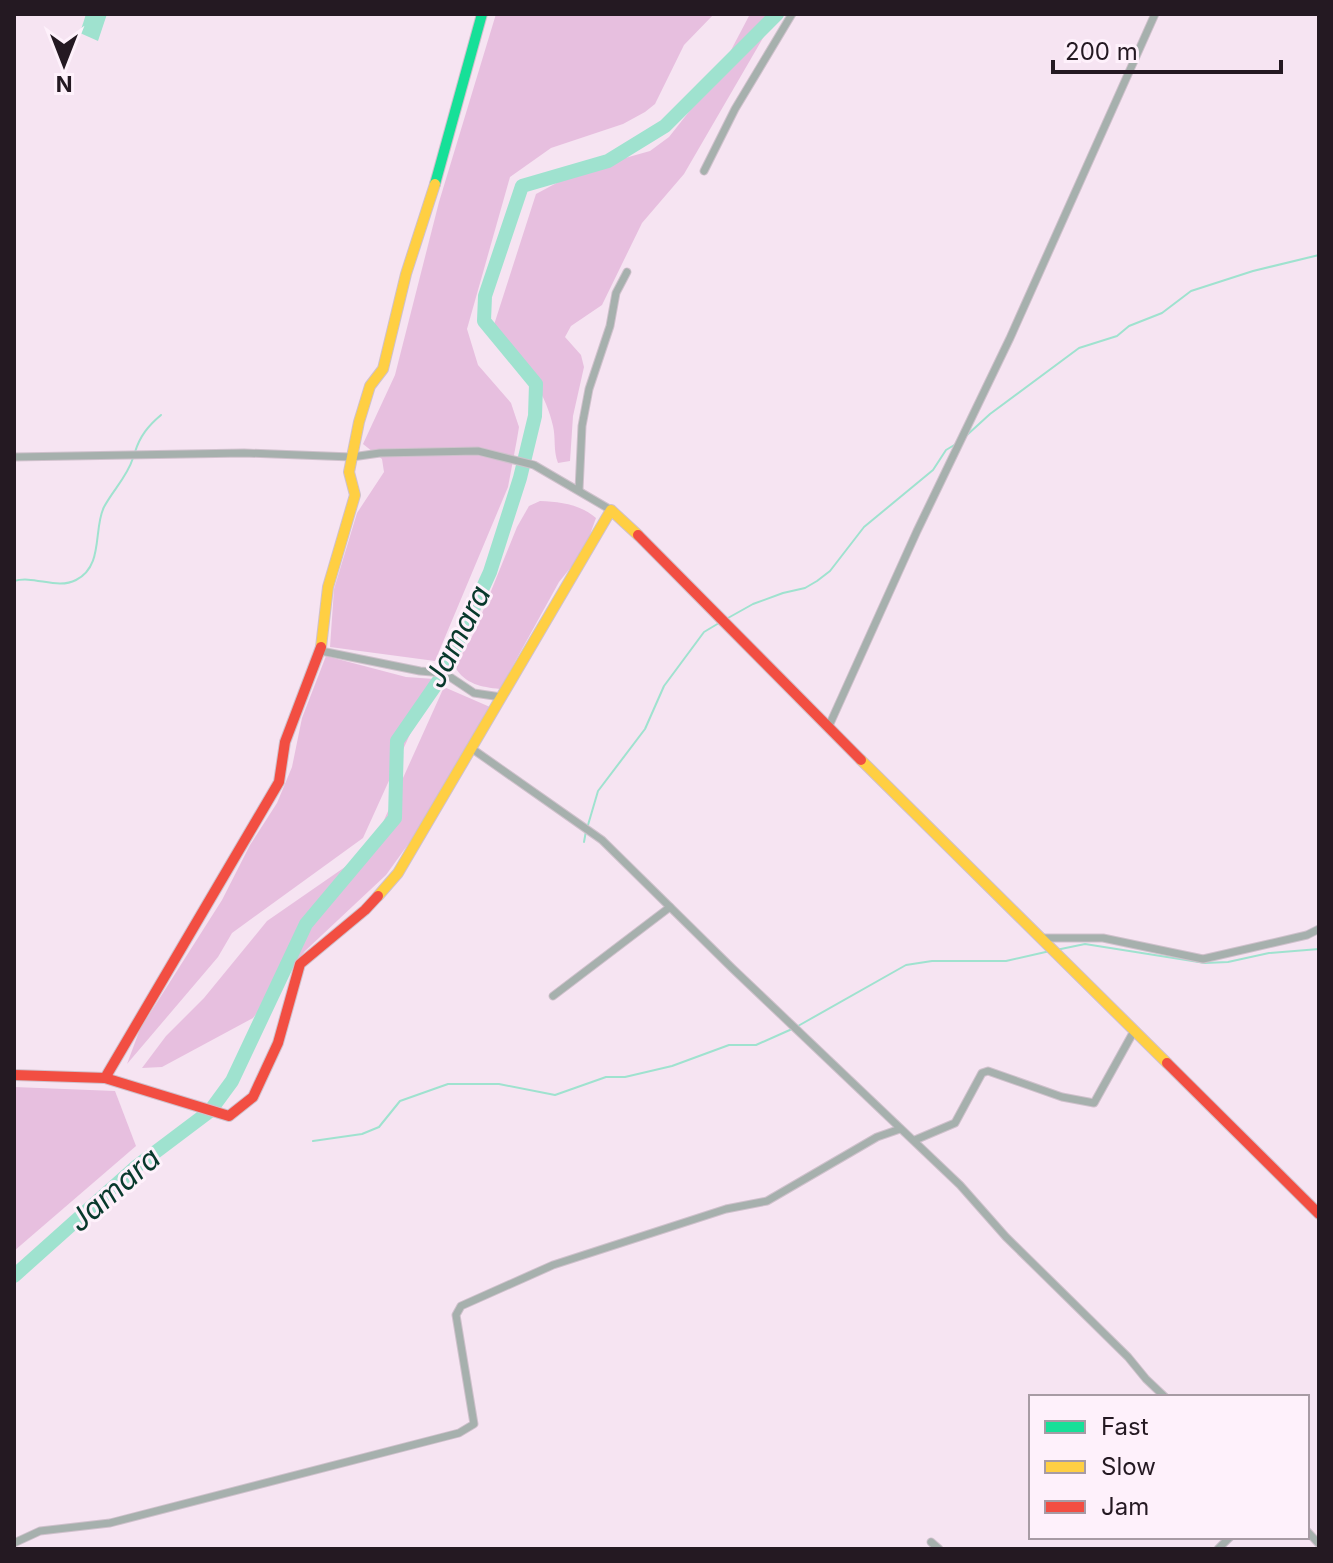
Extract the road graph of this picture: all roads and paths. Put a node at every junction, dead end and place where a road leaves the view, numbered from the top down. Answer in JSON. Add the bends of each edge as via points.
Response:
{"nodes":[{"id":1,"x":482,"y":14,"type":"edge"},
{"id":2,"x":792,"y":14,"type":"edge"},
{"id":3,"x":1155,"y":14,"type":"edge"},
{"id":4,"x":704,"y":171,"type":"dead end"},
{"id":5,"x":627,"y":272,"type":"dead end"},
{"id":6,"x":14,"y":457,"type":"edge"},
{"id":7,"x":352,"y":457,"type":"junction"},
{"id":8,"x":579,"y":490,"type":"junction"},
{"id":9,"x":611,"y":510,"type":"junction"},
{"id":10,"x":321,"y":651,"type":"junction"},
{"id":11,"x":501,"y":697,"type":"junction"},
{"id":12,"x":828,"y":728,"type":"junction"},
{"id":13,"x":471,"y":748,"type":"junction"},
{"id":14,"x":670,"y":907,"type":"junction"},
{"id":15,"x":1319,"y":929,"type":"edge"},
{"id":16,"x":1041,"y":938,"type":"junction"},
{"id":17,"x":553,"y":996,"type":"dead end"},
{"id":18,"x":1134,"y":1031,"type":"junction"},
{"id":19,"x":14,"y":1075,"type":"edge"},
{"id":20,"x":105,"y":1078,"type":"junction"},
{"id":21,"x":900,"y":1129,"type":"junction"},
{"id":22,"x":915,"y":1140,"type":"junction"},
{"id":23,"x":1319,"y":1214,"type":"edge"},
{"id":24,"x":1163,"y":1395,"type":"edge"},
{"id":25,"x":931,"y":1542,"type":"dead end"},
{"id":26,"x":14,"y":1543,"type":"edge"},
{"id":27,"x":939,"y":1549,"type":"edge"}],
"edges":[{"from":1,"to":7,"type":"street","via":[[383,369],[370,386]]},
{"from":2,"to":4,"type":"street"},
{"from":3,"to":12,"type":"street"},
{"from":5,"to":8,"type":"street","via":[[589,389]]},
{"from":6,"to":7,"type":"street"},
{"from":7,"to":8,"type":"street","via":[[478,451],[534,465]]},
{"from":7,"to":10,"type":"street","via":[[349,472],[355,495],[328,587]]},
{"from":8,"to":9,"type":"street"},
{"from":9,"to":11,"type":"street"},
{"from":9,"to":12,"type":"street"},
{"from":10,"to":11,"type":"street","via":[[444,673],[474,693]]},
{"from":10,"to":20,"type":"street","via":[[285,742],[279,782]]},
{"from":11,"to":13,"type":"street"},
{"from":12,"to":16,"type":"street"},
{"from":13,"to":14,"type":"street","via":[[602,840]]},
{"from":13,"to":20,"type":"street","via":[[398,873],[365,910],[300,964],[278,1043],[253,1097],[229,1116]]},
{"from":14,"to":17,"type":"street"},
{"from":14,"to":21,"type":"street"},
{"from":15,"to":16,"type":"street","via":[[1203,959],[1103,938]]},
{"from":16,"to":18,"type":"street"},
{"from":18,"to":22,"type":"street","via":[[1094,1103],[988,1071],[955,1123]]},
{"from":18,"to":23,"type":"street"},
{"from":19,"to":20,"type":"street"},
{"from":21,"to":22,"type":"street"},
{"from":21,"to":26,"type":"street","via":[[767,1201],[726,1209],[553,1265],[461,1306],[456,1315],[474,1424],[459,1433],[110,1523],[40,1531]]},
{"from":22,"to":24,"type":"street"},
{"from":25,"to":27,"type":"street"}]}
